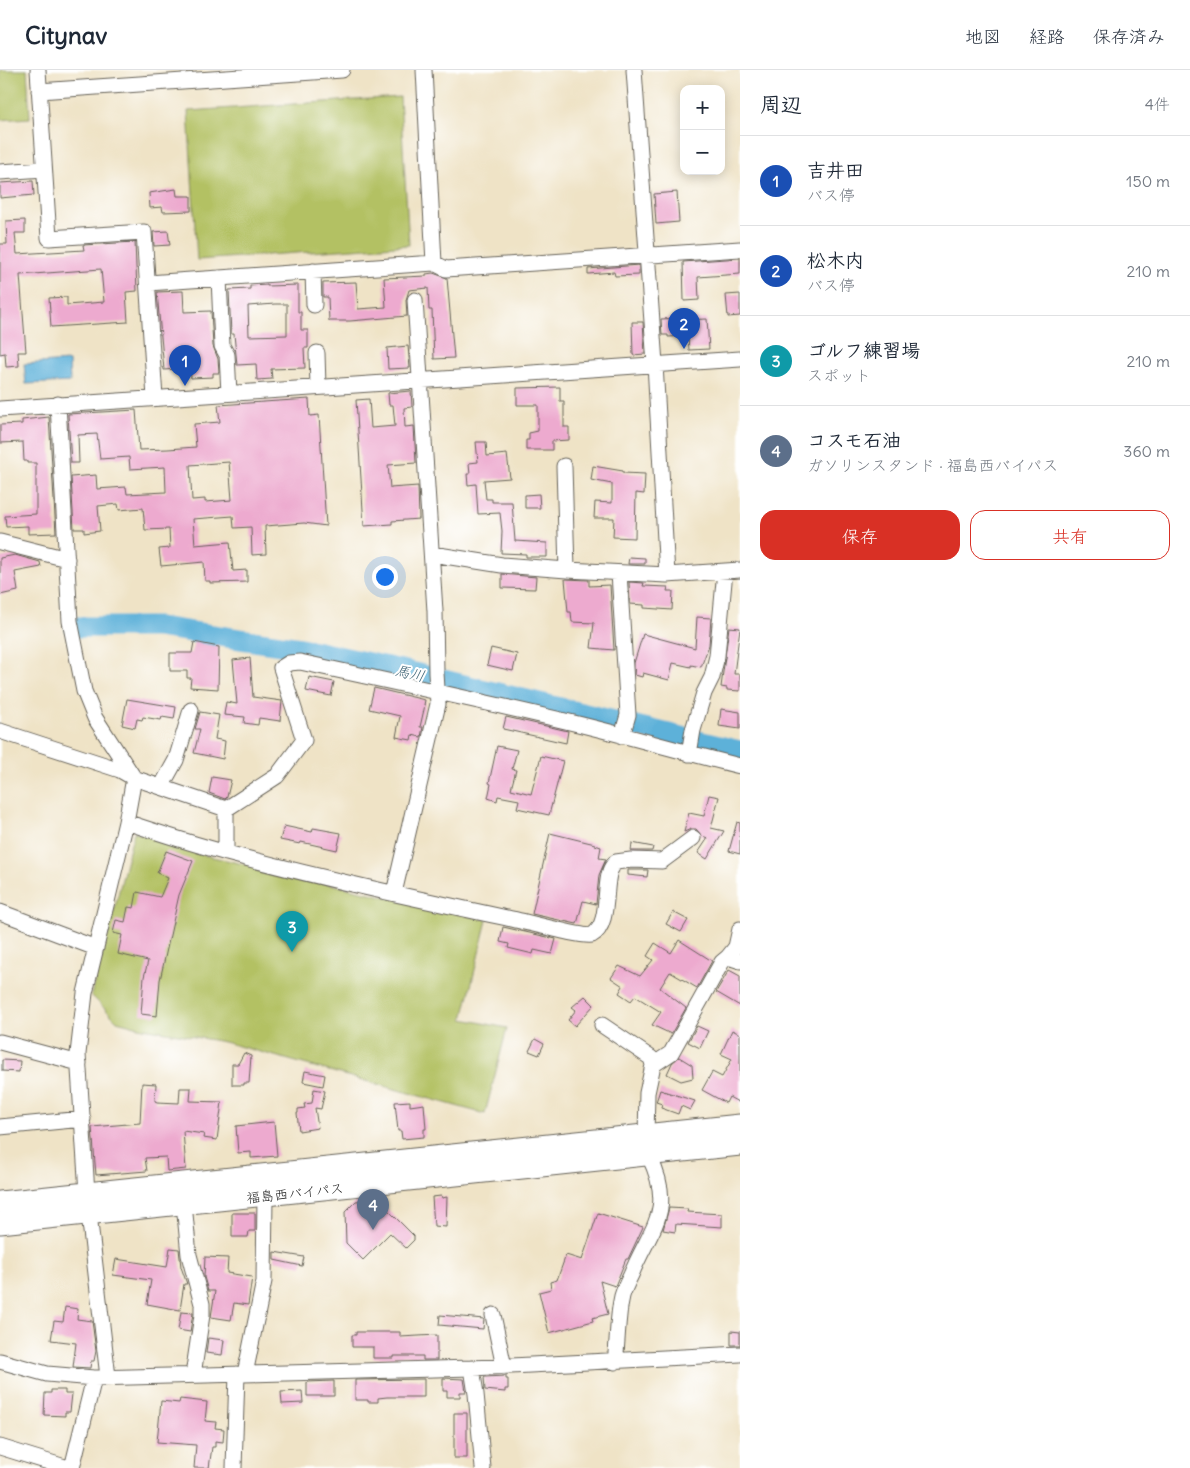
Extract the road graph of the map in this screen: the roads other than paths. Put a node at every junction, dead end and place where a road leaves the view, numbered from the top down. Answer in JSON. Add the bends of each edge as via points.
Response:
{"nodes":[{"id":1,"x":38,"y":70,"type":"edge"},
{"id":2,"x":342,"y":70,"type":"edge"},
{"id":3,"x":424,"y":70,"type":"edge"},
{"id":4,"x":634,"y":70,"type":"edge"},
{"id":5,"x":39,"y":90,"type":"junction"},
{"id":6,"x":44,"y":169,"type":"junction"},
{"id":7,"x":0,"y":172,"type":"edge"},
{"id":8,"x":740,"y":248,"type":"edge"},
{"id":9,"x":648,"y":255,"type":"junction"},
{"id":10,"x":434,"y":263,"type":"junction"},
{"id":11,"x":313,"y":271,"type":"junction"},
{"id":12,"x":219,"y":278,"type":"junction"},
{"id":13,"x":148,"y":283,"type":"junction"},
{"id":14,"x":415,"y":300,"type":"dead end"},
{"id":15,"x":314,"y":304,"type":"dead end"},
{"id":16,"x":317,"y":353,"type":"dead end"},
{"id":17,"x":740,"y":359,"type":"edge"},
{"id":18,"x":655,"y":364,"type":"junction"},
{"id":19,"x":420,"y":379,"type":"junction"},
{"id":20,"x":318,"y":387,"type":"junction"},
{"id":21,"x":229,"y":393,"type":"junction"},
{"id":22,"x":155,"y":398,"type":"junction"},
{"id":23,"x":58,"y":404,"type":"junction"},
{"id":24,"x":0,"y":409,"type":"edge"},
{"id":25,"x":564,"y":466,"type":"dead end"},
{"id":26,"x":0,"y":542,"type":"edge"},
{"id":27,"x":432,"y":554,"type":"junction"},
{"id":28,"x":67,"y":559,"type":"junction"},
{"id":29,"x":567,"y":570,"type":"junction"},
{"id":30,"x":732,"y":571,"type":"edge"},
{"id":31,"x":619,"y":573,"type":"junction"},
{"id":32,"x":668,"y":575,"type":"junction"},
{"id":33,"x":437,"y":684,"type":"junction"},
{"id":34,"x":191,"y":710,"type":"dead end"},
{"id":35,"x":625,"y":727,"type":"junction"},
{"id":36,"x":0,"y":731,"type":"edge"},
{"id":37,"x":689,"y":751,"type":"junction"},
{"id":38,"x":740,"y":766,"type":"edge"},
{"id":39,"x":134,"y":778,"type":"junction"},
{"id":40,"x":161,"y":788,"type":"junction"},
{"id":41,"x":226,"y":809,"type":"junction"},
{"id":42,"x":126,"y":822,"type":"junction"},
{"id":43,"x":693,"y":838,"type":"dead end"},
{"id":44,"x":226,"y":853,"type":"junction"},
{"id":45,"x":394,"y":893,"type":"junction"},
{"id":46,"x":0,"y":912,"type":"edge"},
{"id":47,"x":740,"y":929,"type":"edge"},
{"id":48,"x":96,"y":948,"type":"junction"},
{"id":49,"x":734,"y":959,"type":"edge"},
{"id":50,"x":602,"y":1025,"type":"dead end"},
{"id":51,"x":0,"y":1042,"type":"edge"},
{"id":52,"x":79,"y":1063,"type":"junction"},
{"id":53,"x":653,"y":1065,"type":"junction"},
{"id":54,"x":83,"y":1119,"type":"junction"},
{"id":55,"x":740,"y":1125,"type":"edge"},
{"id":56,"x":0,"y":1127,"type":"edge"},
{"id":57,"x":648,"y":1145,"type":"junction"},
{"id":58,"x":740,"y":1145,"type":"edge"},
{"id":59,"x":265,"y":1196,"type":"junction"},
{"id":60,"x":0,"y":1202,"type":"edge"},
{"id":61,"x":88,"y":1203,"type":"junction"},
{"id":62,"x":184,"y":1204,"type":"junction"},
{"id":63,"x":0,"y":1223,"type":"edge"},
{"id":64,"x":493,"y":1315,"type":"dead end"},
{"id":65,"x":740,"y":1354,"type":"edge"},
{"id":66,"x":0,"y":1361,"type":"edge"},
{"id":67,"x":616,"y":1362,"type":"junction"},
{"id":68,"x":504,"y":1367,"type":"junction"},
{"id":69,"x":472,"y":1368,"type":"junction"},
{"id":70,"x":241,"y":1374,"type":"junction"},
{"id":71,"x":193,"y":1376,"type":"junction"},
{"id":72,"x":101,"y":1377,"type":"junction"},
{"id":73,"x":0,"y":1448,"type":"edge"},
{"id":74,"x":68,"y":1468,"type":"edge"},
{"id":75,"x":72,"y":1468,"type":"edge"},
{"id":76,"x":234,"y":1468,"type":"edge"},
{"id":77,"x":483,"y":1468,"type":"edge"}],
"edges":[{"from":1,"to":5,"type":"street"},
{"from":2,"to":5,"type":"street"},
{"from":3,"to":10,"type":"street"},
{"from":4,"to":9,"type":"street"},
{"from":5,"to":6,"type":"street"},
{"from":6,"to":7,"type":"street"},
{"from":6,"to":13,"type":"street","via":[[49,238],[144,232]]},
{"from":8,"to":9,"type":"street"},
{"from":9,"to":10,"type":"street","via":[[446,269]]},
{"from":9,"to":18,"type":"street"},
{"from":10,"to":11,"type":"street"},
{"from":11,"to":12,"type":"street"},
{"from":11,"to":15,"type":"street"},
{"from":12,"to":13,"type":"street"},
{"from":12,"to":21,"type":"street","via":[[222,346],[227,355]]},
{"from":13,"to":22,"type":"street"},
{"from":14,"to":19,"type":"street"},
{"from":16,"to":20,"type":"street"},
{"from":17,"to":18,"type":"street"},
{"from":18,"to":19,"type":"street"},
{"from":18,"to":32,"type":"street"},
{"from":19,"to":20,"type":"street"},
{"from":19,"to":27,"type":"street"},
{"from":20,"to":21,"type":"street"},
{"from":21,"to":22,"type":"street"},
{"from":22,"to":23,"type":"street"},
{"from":23,"to":24,"type":"street"},
{"from":23,"to":28,"type":"street"},
{"from":25,"to":29,"type":"street"},
{"from":26,"to":28,"type":"street"},
{"from":27,"to":29,"type":"street","via":[[502,565]]},
{"from":27,"to":33,"type":"street"},
{"from":28,"to":39,"type":"street","via":[[70,621],[84,691],[95,718]]},
{"from":29,"to":31,"type":"street"},
{"from":30,"to":32,"type":"street"},
{"from":30,"to":37,"type":"street","via":[[712,677],[704,693]]},
{"from":31,"to":32,"type":"street"},
{"from":31,"to":35,"type":"street"},
{"from":33,"to":35,"type":"street","via":[[581,725]]},
{"from":33,"to":41,"type":"street","via":[[300,662],[289,663],[282,668],[304,740],[276,776]]},
{"from":33,"to":45,"type":"street","via":[[438,704]]},
{"from":34,"to":40,"type":"street","via":[[176,760]]},
{"from":35,"to":37,"type":"street"},
{"from":36,"to":39,"type":"street","via":[[120,770]]},
{"from":37,"to":38,"type":"street"},
{"from":39,"to":40,"type":"street"},
{"from":39,"to":42,"type":"street"},
{"from":40,"to":41,"type":"street"},
{"from":41,"to":44,"type":"street"},
{"from":42,"to":44,"type":"street"},
{"from":42,"to":48,"type":"street"},
{"from":43,"to":45,"type":"street","via":[[662,861],[616,862],[610,872],[601,921],[590,935],[578,935]]},
{"from":44,"to":45,"type":"street"},
{"from":46,"to":48,"type":"street"},
{"from":47,"to":49,"type":"street"},
{"from":48,"to":52,"type":"street","via":[[81,1020]]},
{"from":49,"to":53,"type":"street","via":[[722,962],[670,1053]]},
{"from":50,"to":53,"type":"street","via":[[651,1058]]},
{"from":51,"to":52,"type":"street"},
{"from":52,"to":54,"type":"street"},
{"from":53,"to":57,"type":"street","via":[[647,1093]]},
{"from":54,"to":56,"type":"street"},
{"from":54,"to":61,"type":"street"},
{"from":55,"to":57,"type":"highway","name":"福島西バイパス"},
{"from":57,"to":58,"type":"highway","name":"福島西バイパス"},
{"from":57,"to":59,"type":"highway","name":"福島西バイパス"},
{"from":57,"to":61,"type":"highway","name":"福島西バイパス"},
{"from":57,"to":67,"type":"street","via":[[658,1174],[661,1204],[653,1230],[622,1295]]},
{"from":59,"to":62,"type":"highway","name":"福島西バイパス"},
{"from":59,"to":70,"type":"street","via":[[264,1281]]},
{"from":60,"to":61,"type":"highway","name":"福島西バイパス"},
{"from":61,"to":62,"type":"highway","name":"福島西バイパス"},
{"from":61,"to":63,"type":"highway","name":"福島西バイパス"},
{"from":61,"to":72,"type":"street"},
{"from":62,"to":71,"type":"street","via":[[189,1254],[202,1310]]},
{"from":64,"to":68,"type":"street"},
{"from":65,"to":67,"type":"street"},
{"from":66,"to":72,"type":"street","via":[[47,1374]]},
{"from":67,"to":68,"type":"street"},
{"from":68,"to":69,"type":"street"},
{"from":69,"to":70,"type":"street"},
{"from":69,"to":77,"type":"street"},
{"from":70,"to":71,"type":"street"},
{"from":70,"to":76,"type":"street"},
{"from":71,"to":72,"type":"street"},
{"from":72,"to":75,"type":"street"},
{"from":73,"to":74,"type":"street"}]}
